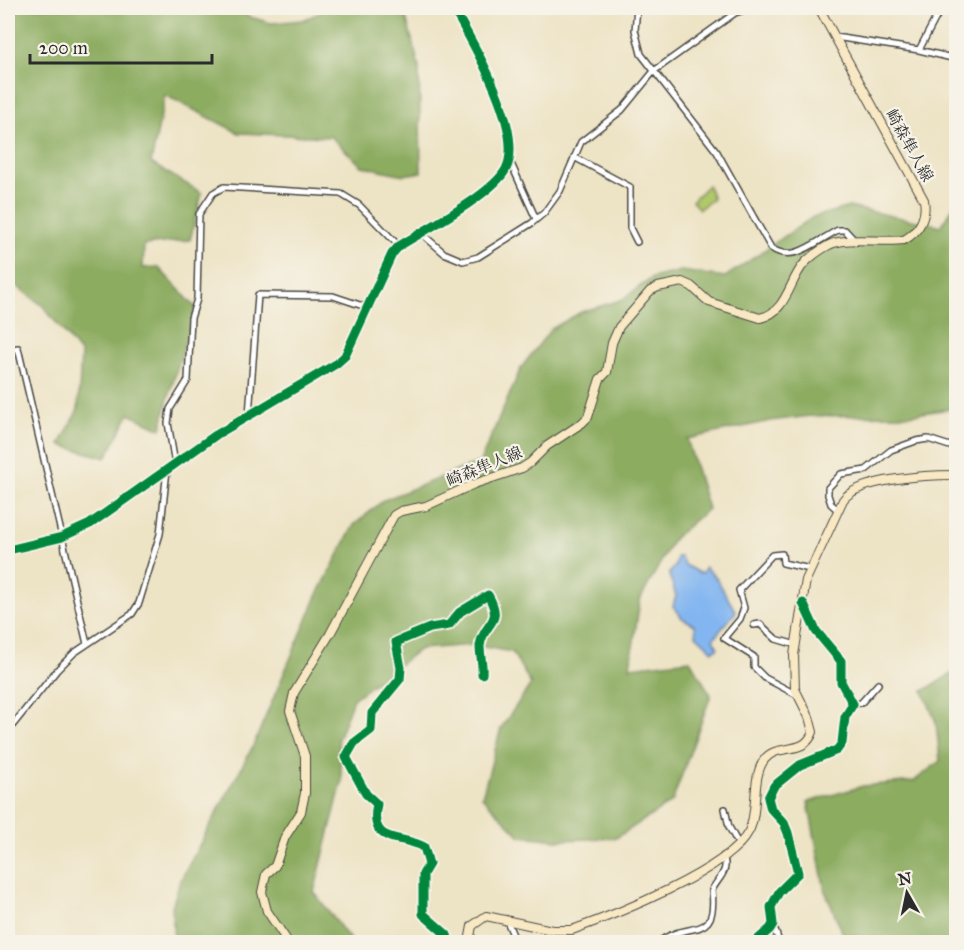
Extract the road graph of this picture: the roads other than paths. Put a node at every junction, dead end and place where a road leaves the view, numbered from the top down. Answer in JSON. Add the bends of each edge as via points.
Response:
{"nodes":[{"id":1,"x":453,"y":8,"type":"edge"},
{"id":2,"x":637,"y":8,"type":"edge"},
{"id":3,"x":750,"y":8,"type":"edge"},
{"id":4,"x":770,"y":8,"type":"edge"},
{"id":5,"x":942,"y":8,"type":"edge"},
{"id":6,"x":820,"y":9,"type":"edge"},
{"id":7,"x":835,"y":38,"type":"junction"},
{"id":8,"x":919,"y":50,"type":"junction"},
{"id":9,"x":957,"y":59,"type":"edge"},
{"id":10,"x":654,"y":71,"type":"junction"},
{"id":11,"x":574,"y":157,"type":"junction"},
{"id":12,"x":509,"y":159,"type":"junction"},
{"id":13,"x":537,"y":219,"type":"junction"},
{"id":14,"x":421,"y":233,"type":"junction"},
{"id":15,"x":637,"y":242,"type":"dead end"},
{"id":16,"x":856,"y":242,"type":"junction"},
{"id":17,"x":399,"y":246,"type":"junction"},
{"id":18,"x":369,"y":308,"type":"junction"},
{"id":19,"x":8,"y":350,"type":"edge"},
{"id":20,"x":249,"y":415,"type":"junction"},
{"id":21,"x":957,"y":448,"type":"edge"},
{"id":22,"x":175,"y":464,"type":"junction"},
{"id":23,"x":167,"y":470,"type":"junction"},
{"id":24,"x":957,"y":475,"type":"edge"},
{"id":25,"x":839,"y":511,"type":"junction"},
{"id":26,"x":62,"y":537,"type":"junction"},
{"id":27,"x":8,"y":550,"type":"edge"},
{"id":28,"x":810,"y":570,"type":"junction"},
{"id":29,"x":803,"y":603,"type":"junction"},
{"id":30,"x":754,"y":625,"type":"dead end"},
{"id":31,"x":87,"y":644,"type":"junction"},
{"id":32,"x":796,"y":645,"type":"junction"},
{"id":33,"x":482,"y":674,"type":"dead end"},
{"id":34,"x":878,"y":684,"type":"dead end"},
{"id":35,"x":797,"y":695,"type":"junction"},
{"id":36,"x":853,"y":705,"type":"junction"},
{"id":37,"x":8,"y":731,"type":"edge"},
{"id":38,"x":725,"y":809,"type":"dead end"},
{"id":39,"x":739,"y":844,"type":"junction"},
{"id":40,"x":723,"y":856,"type":"junction"},
{"id":41,"x":506,"y":919,"type":"junction"},
{"id":42,"x":773,"y":924,"type":"junction"},
{"id":43,"x":288,"y":942,"type":"edge"},
{"id":44,"x":377,"y":942,"type":"edge"},
{"id":45,"x":400,"y":942,"type":"edge"},
{"id":46,"x":449,"y":942,"type":"edge"},
{"id":47,"x":469,"y":942,"type":"edge"},
{"id":48,"x":516,"y":942,"type":"edge"},
{"id":49,"x":659,"y":942,"type":"edge"},
{"id":50,"x":755,"y":942,"type":"edge"},
{"id":51,"x":779,"y":942,"type":"edge"}],
"edges":[{"from":1,"to":12,"type":"street","via":[[493,85],[509,139]]},
{"from":2,"to":10,"type":"street","via":[[637,42]]},
{"from":3,"to":10,"type":"street","via":[[735,13]]},
{"from":4,"to":6,"type":"street"},
{"from":5,"to":8,"type":"street"},
{"from":6,"to":7,"type":"main road","name":"崎森隼人線"},
{"from":7,"to":8,"type":"street"},
{"from":7,"to":16,"type":"main road","name":"崎森隼人線","via":[[925,204],[922,222],[911,237],[893,242]]},
{"from":8,"to":9,"type":"street"},
{"from":10,"to":11,"type":"street","via":[[622,110],[581,142]]},
{"from":10,"to":16,"type":"street","via":[[717,152],[771,248],[783,255],[794,255],[845,230]]},
{"from":11,"to":13,"type":"street","via":[[560,191]]},
{"from":11,"to":15,"type":"street","via":[[630,187],[630,228]]},
{"from":12,"to":13,"type":"street"},
{"from":12,"to":14,"type":"street","via":[[500,177],[485,191]]},
{"from":13,"to":14,"type":"street","via":[[478,258],[463,261],[444,253]]},
{"from":14,"to":17,"type":"street"},
{"from":16,"to":43,"type":"main road","name":"崎森隼人線","via":[[834,243],[808,260],[786,298],[766,317],[715,305],[682,282],[650,291],[619,327],[607,372],[600,379],[588,417],[582,423],[522,468],[394,515],[291,703],[291,721],[304,756],[305,793],[301,812],[285,837],[275,866],[266,874],[262,892],[267,911]]},
{"from":17,"to":18,"type":"street"},
{"from":17,"to":22,"type":"street","via":[[359,205],[341,194],[224,187],[213,193],[199,214],[197,299],[190,318],[188,380],[170,409],[168,423]]},
{"from":18,"to":20,"type":"street","via":[[345,356]]},
{"from":18,"to":20,"type":"street","via":[[333,296],[258,295]]},
{"from":19,"to":26,"type":"street","via":[[18,348]]},
{"from":20,"to":22,"type":"street"},
{"from":21,"to":25,"type":"street","via":[[928,439],[916,441],[891,450],[866,470],[841,474],[828,488],[831,504]]},
{"from":22,"to":23,"type":"street"},
{"from":23,"to":26,"type":"street","via":[[90,524]]},
{"from":23,"to":31,"type":"street","via":[[160,534],[139,603],[132,614]]},
{"from":24,"to":25,"type":"main road","via":[[921,477],[853,490]]},
{"from":25,"to":28,"type":"main road"},
{"from":26,"to":27,"type":"street"},
{"from":26,"to":31,"type":"street"},
{"from":28,"to":29,"type":"main road"},
{"from":28,"to":35,"type":"street","via":[[783,563],[782,554],[772,555],[739,590],[744,609],[724,638],[754,657],[754,667],[765,678]]},
{"from":29,"to":32,"type":"main road"},
{"from":29,"to":36,"type":"street","via":[[816,631],[841,661],[841,682]]},
{"from":30,"to":32,"type":"street","via":[[760,624],[779,641]]},
{"from":31,"to":37,"type":"street","via":[[57,670]]},
{"from":32,"to":35,"type":"main road","via":[[792,667]]},
{"from":33,"to":46,"type":"street","via":[[480,643],[496,612],[488,595],[460,612],[449,625],[396,642],[400,679],[372,713],[371,730],[354,743],[346,757],[366,794],[377,804],[376,821],[384,834],[392,840],[424,847],[429,864],[423,874],[423,914],[447,935]]},
{"from":34,"to":36,"type":"street","via":[[861,703]]},
{"from":35,"to":39,"type":"main road","via":[[811,723],[811,737],[799,748],[776,752],[765,759],[752,820]]},
{"from":36,"to":42,"type":"street","via":[[844,717],[842,743],[837,750],[800,765],[770,790],[771,809],[784,823],[798,873],[779,892],[771,907]]},
{"from":38,"to":39,"type":"street"},
{"from":39,"to":40,"type":"main road"},
{"from":40,"to":41,"type":"main road","via":[[690,878],[572,930],[552,930]]},
{"from":40,"to":49,"type":"street","via":[[727,863],[712,890],[714,912],[710,921]]},
{"from":41,"to":47,"type":"main road","via":[[486,916],[477,920]]},
{"from":41,"to":48,"type":"street"},
{"from":42,"to":50,"type":"street"},
{"from":42,"to":51,"type":"street"},
{"from":44,"to":45,"type":"main road"}]}
